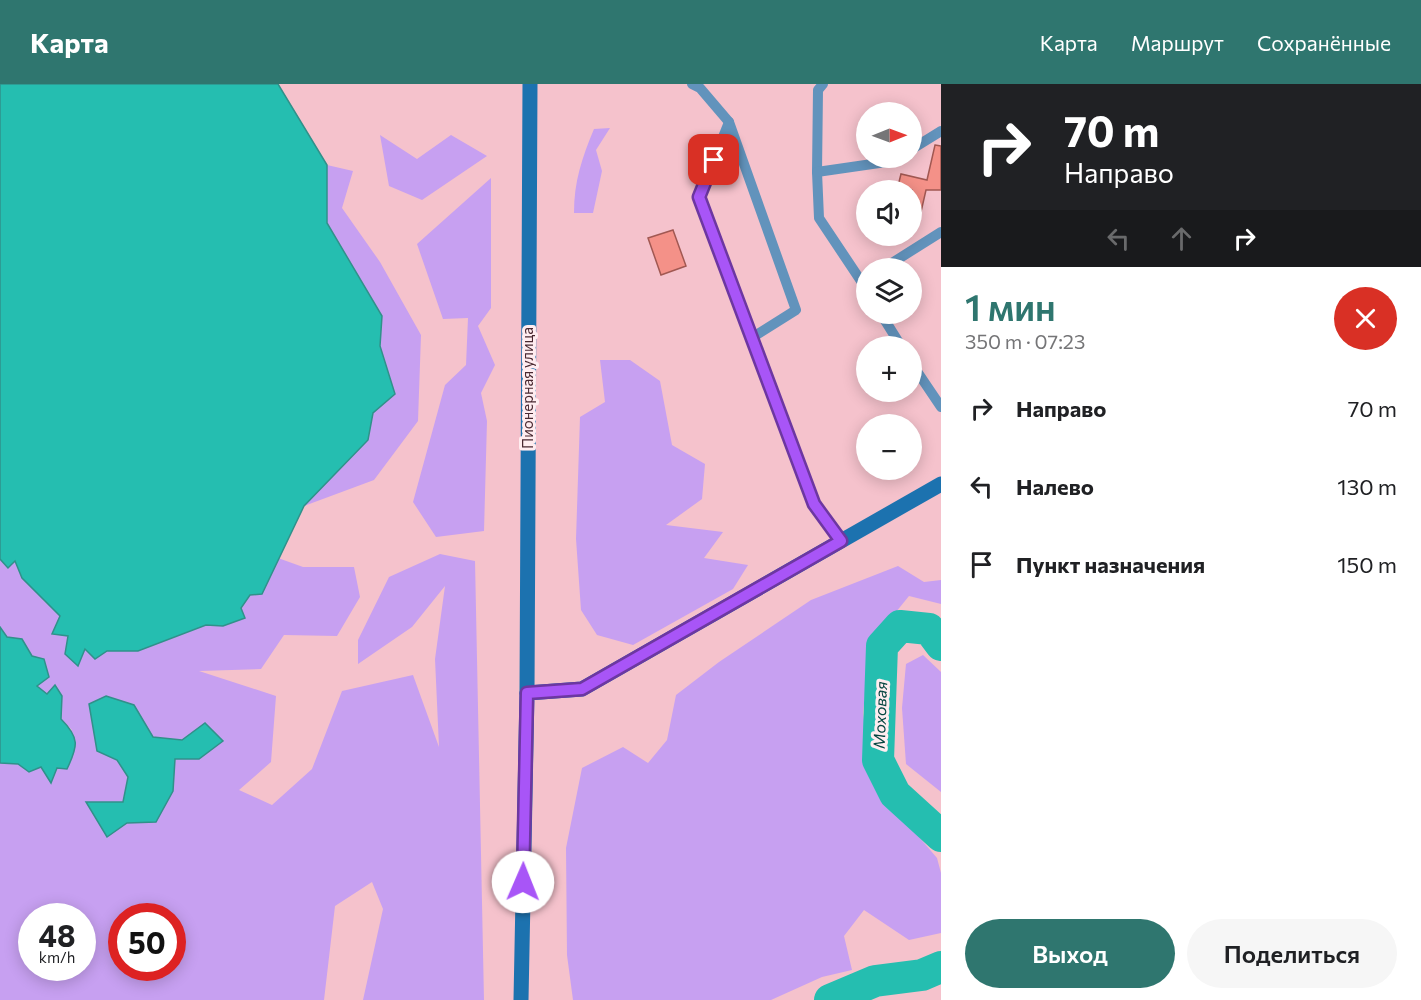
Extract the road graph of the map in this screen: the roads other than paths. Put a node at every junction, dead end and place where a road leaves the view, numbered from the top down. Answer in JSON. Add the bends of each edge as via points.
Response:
{"nodes":[{"id":1,"x":530,"y":84,"type":"edge"},
{"id":2,"x":692,"y":84,"type":"edge"},
{"id":3,"x":824,"y":84,"type":"edge"},
{"id":4,"x":729,"y":122,"type":"junction"},
{"id":5,"x":941,"y":131,"type":"edge"},
{"id":6,"x":922,"y":143,"type":"edge"},
{"id":7,"x":856,"y":166,"type":"edge"},
{"id":8,"x":817,"y":172,"type":"junction"},
{"id":9,"x":941,"y":232,"type":"edge"},
{"id":10,"x":900,"y":258,"type":"edge"},
{"id":11,"x":856,"y":270,"type":"edge"},
{"id":12,"x":753,"y":337,"type":"junction"},
{"id":13,"x":922,"y":379,"type":"edge"},
{"id":14,"x":941,"y":407,"type":"edge"},
{"id":15,"x":941,"y":484,"type":"edge"},
{"id":16,"x":841,"y":541,"type":"junction"},
{"id":17,"x":527,"y":693,"type":"junction"},
{"id":18,"x":521,"y":1000,"type":"edge"}],
"edges":[{"from":1,"to":17,"type":"main road","name":"Пионерная улица"},
{"from":2,"to":4,"type":"lane"},
{"from":3,"to":8,"type":"lane","via":[[818,90]]},
{"from":4,"to":12,"type":"lane","via":[[699,197]]},
{"from":4,"to":12,"type":"lane","via":[[796,310]]},
{"from":5,"to":6,"type":"lane"},
{"from":7,"to":8,"type":"lane"},
{"from":8,"to":11,"type":"lane","via":[[819,218]]},
{"from":9,"to":10,"type":"lane"},
{"from":12,"to":16,"type":"lane","via":[[814,504]]},
{"from":13,"to":14,"type":"lane"},
{"from":15,"to":16,"type":"main road"},
{"from":16,"to":17,"type":"main road","via":[[582,689]]},
{"from":17,"to":18,"type":"main road","name":"Пионерная улица"}]}
